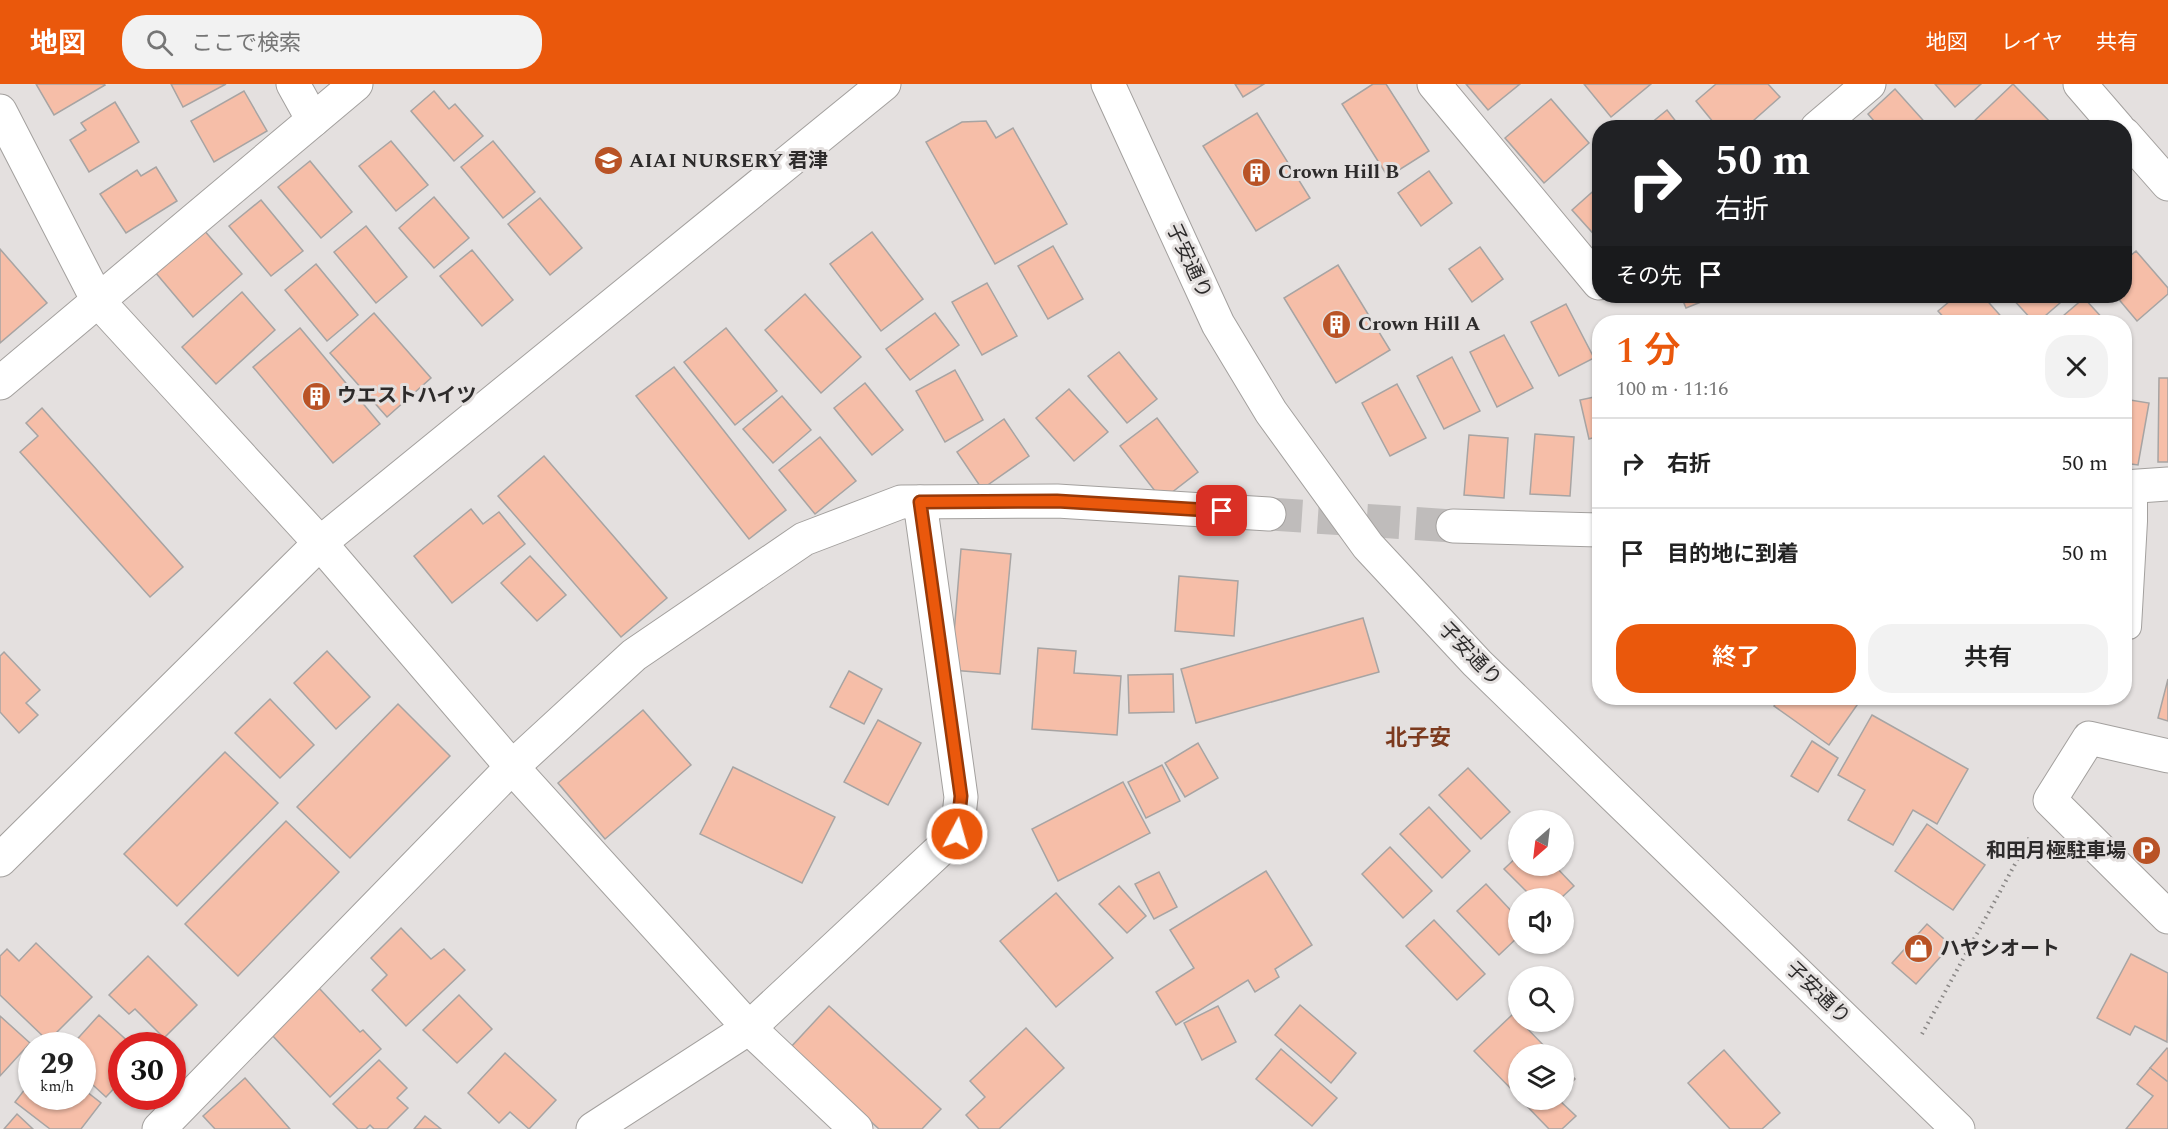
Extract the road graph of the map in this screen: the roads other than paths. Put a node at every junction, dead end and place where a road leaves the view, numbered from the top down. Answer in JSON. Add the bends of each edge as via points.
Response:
{"nodes":[{"id":1,"x":293,"y":84,"type":"edge"},
{"id":2,"x":356,"y":84,"type":"edge"},
{"id":3,"x":884,"y":84,"type":"edge"},
{"id":4,"x":1108,"y":84,"type":"edge"},
{"id":5,"x":1434,"y":84,"type":"edge"},
{"id":6,"x":1869,"y":84,"type":"edge"},
{"id":7,"x":2080,"y":84,"type":"edge"},
{"id":8,"x":0,"y":111,"type":"edge"},
{"id":9,"x":313,"y":120,"type":"junction"},
{"id":10,"x":1826,"y":120,"type":"edge"},
{"id":11,"x":2111,"y":120,"type":"edge"},
{"id":12,"x":2132,"y":143,"type":"edge"},
{"id":13,"x":2168,"y":184,"type":"edge"},
{"id":14,"x":1592,"y":276,"type":"edge"},
{"id":15,"x":98,"y":301,"type":"junction"},
{"id":16,"x":0,"y":383,"type":"edge"},
{"id":17,"x":2168,"y":484,"type":"edge"},
{"id":18,"x":2132,"y":487,"type":"edge"},
{"id":19,"x":920,"y":502,"type":"junction"},
{"id":20,"x":2132,"y":504,"type":"edge"},
{"id":21,"x":1269,"y":514,"type":"tunnel mouth"},
{"id":22,"x":1453,"y":526,"type":"tunnel mouth"},
{"id":23,"x":1592,"y":530,"type":"edge"},
{"id":24,"x":320,"y":543,"type":"junction"},
{"id":25,"x":2132,"y":574,"type":"edge"},
{"id":26,"x":2168,"y":756,"type":"edge"},
{"id":27,"x":512,"y":767,"type":"junction"},
{"id":28,"x":0,"y":860,"type":"edge"},
{"id":29,"x":2168,"y":917,"type":"edge"},
{"id":30,"x":749,"y":1028,"type":"junction"},
{"id":31,"x":159,"y":1129,"type":"edge"},
{"id":32,"x":593,"y":1129,"type":"edge"},
{"id":33,"x":856,"y":1129,"type":"edge"},
{"id":34,"x":1958,"y":1129,"type":"edge"}],
"edges":[{"from":1,"to":9,"type":"street"},
{"from":2,"to":9,"type":"street"},
{"from":3,"to":24,"type":"street"},
{"from":4,"to":34,"type":"street","name":"子安通り","via":[[1218,324],[1271,412],[1368,546],[1477,663]]},
{"from":5,"to":14,"type":"street"},
{"from":6,"to":10,"type":"street"},
{"from":7,"to":11,"type":"street"},
{"from":8,"to":15,"type":"street"},
{"from":9,"to":15,"type":"street"},
{"from":12,"to":13,"type":"street"},
{"from":15,"to":16,"type":"street"},
{"from":15,"to":24,"type":"street"},
{"from":17,"to":18,"type":"street"},
{"from":19,"to":21,"type":"street","via":[[1057,501]]},
{"from":19,"to":27,"type":"street","via":[[901,502],[804,539],[634,655]]},
{"from":19,"to":30,"type":"street","via":[[961,796],[957,834]]},
{"from":20,"to":25,"type":"lane"},
{"from":22,"to":23,"type":"street"},
{"from":24,"to":27,"type":"street"},
{"from":24,"to":28,"type":"street"},
{"from":26,"to":29,"type":"street","via":[[2089,738],[2050,800]]},
{"from":27,"to":30,"type":"street"},
{"from":27,"to":31,"type":"street"},
{"from":30,"to":32,"type":"street"},
{"from":30,"to":33,"type":"street"}]}
